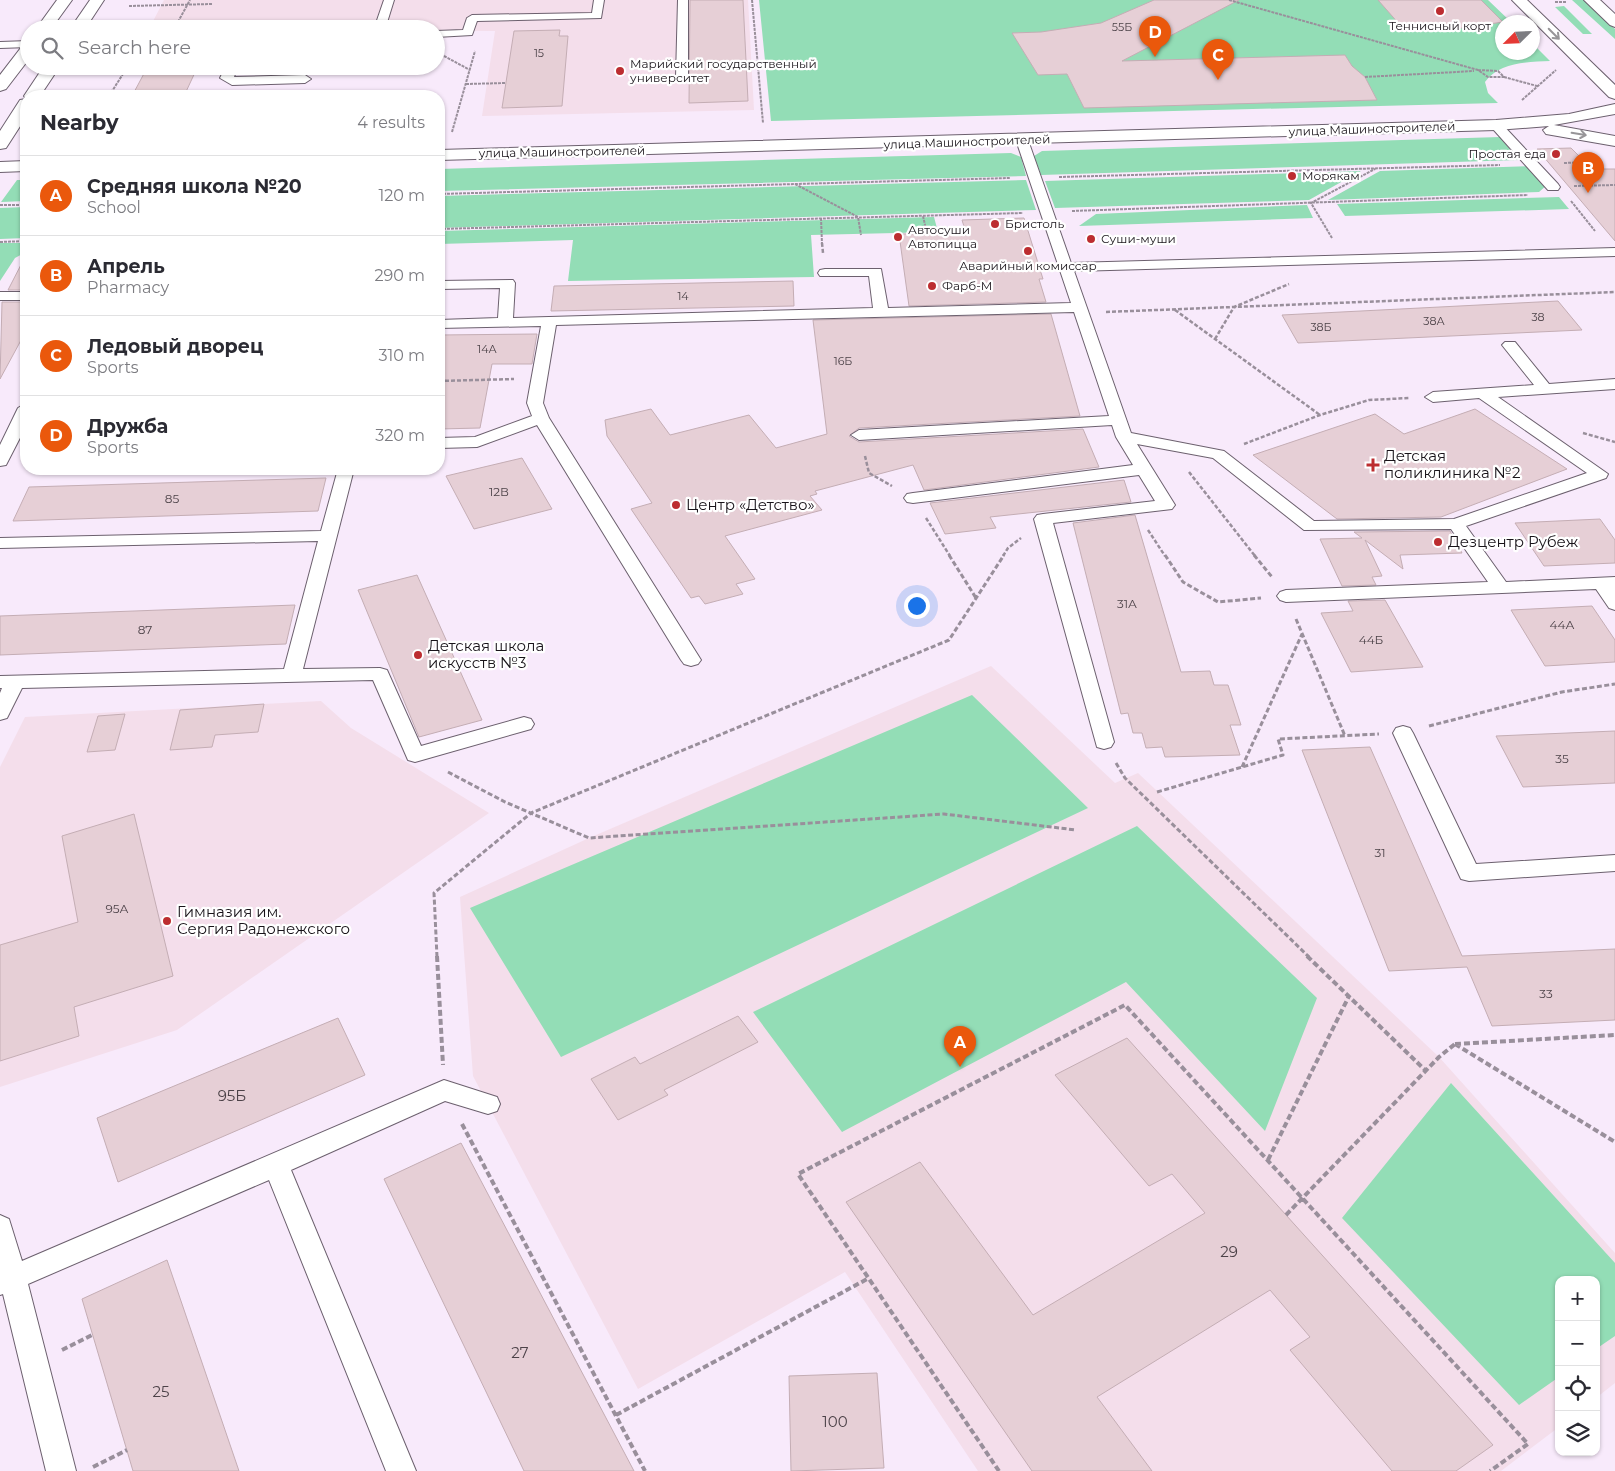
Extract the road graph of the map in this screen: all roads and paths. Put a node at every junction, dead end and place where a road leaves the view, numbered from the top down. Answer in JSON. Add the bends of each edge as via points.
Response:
{"nodes":[{"id":1,"x":65,"y":0,"type":"edge"},
{"id":2,"x":97,"y":0,"type":"edge"},
{"id":3,"x":190,"y":0,"type":"edge"},
{"id":4,"x":389,"y":0,"type":"edge"},
{"id":5,"x":599,"y":0,"type":"edge"},
{"id":6,"x":683,"y":0,"type":"edge"},
{"id":7,"x":752,"y":0,"type":"edge"},
{"id":8,"x":1230,"y":0,"type":"edge"},
{"id":9,"x":1519,"y":0,"type":"edge"},
{"id":10,"x":1591,"y":0,"type":"edge"},
{"id":11,"x":187,"y":4,"type":"junction"},
{"id":12,"x":212,"y":4,"type":"dead end"},
{"id":13,"x":129,"y":6,"type":"dead end"},
{"id":14,"x":1609,"y":12,"type":"edge"},
{"id":15,"x":485,"y":18,"type":"junction"},
{"id":16,"x":50,"y":20,"type":"edge"},
{"id":17,"x":83,"y":20,"type":"edge"},
{"id":18,"x":179,"y":20,"type":"edge"},
{"id":19,"x":382,"y":20,"type":"edge"},
{"id":20,"x":1615,"y":22,"type":"edge"},
{"id":21,"x":445,"y":34,"type":"edge"},
{"id":22,"x":0,"y":45,"type":"edge"},
{"id":23,"x":20,"y":46,"type":"edge"},
{"id":24,"x":445,"y":56,"type":"edge"},
{"id":25,"x":20,"y":58,"type":"edge"},
{"id":26,"x":1560,"y":66,"type":"dead end"},
{"id":27,"x":470,"y":70,"type":"junction"},
{"id":28,"x":1478,"y":70,"type":"junction"},
{"id":29,"x":46,"y":75,"type":"edge"},
{"id":30,"x":122,"y":75,"type":"edge"},
{"id":31,"x":228,"y":75,"type":"edge"},
{"id":32,"x":682,"y":77,"type":"dead end"},
{"id":33,"x":1504,"y":77,"type":"junction"},
{"id":34,"x":1364,"y":78,"type":"dead end"},
{"id":35,"x":305,"y":79,"type":"dead end"},
{"id":36,"x":506,"y":83,"type":"dead end"},
{"id":37,"x":466,"y":84,"type":"junction"},
{"id":38,"x":0,"y":86,"type":"edge"},
{"id":39,"x":1538,"y":86,"type":"junction"},
{"id":40,"x":36,"y":90,"type":"edge"},
{"id":41,"x":113,"y":90,"type":"edge"},
{"id":42,"x":1615,"y":94,"type":"edge"},
{"id":43,"x":1520,"y":102,"type":"dead end"},
{"id":44,"x":1615,"y":109,"type":"edge"},
{"id":45,"x":20,"y":113,"type":"edge"},
{"id":46,"x":1496,"y":125,"type":"junction"},
{"id":47,"x":764,"y":127,"type":"dead end"},
{"id":48,"x":451,"y":135,"type":"dead end"},
{"id":49,"x":1022,"y":140,"type":"junction"},
{"id":50,"x":1615,"y":141,"type":"edge"},
{"id":51,"x":0,"y":144,"type":"edge"},
{"id":52,"x":445,"y":155,"type":"edge"},
{"id":53,"x":0,"y":166,"type":"edge"},
{"id":54,"x":20,"y":166,"type":"edge"},
{"id":55,"x":1376,"y":168,"type":"dead end"},
{"id":56,"x":795,"y":184,"type":"dead end"},
{"id":57,"x":1615,"y":185,"type":"edge"},
{"id":58,"x":1556,"y":187,"type":"junction"},
{"id":59,"x":1311,"y":203,"type":"junction"},
{"id":60,"x":0,"y":205,"type":"edge"},
{"id":61,"x":20,"y":205,"type":"edge"},
{"id":62,"x":1046,"y":212,"type":"junction"},
{"id":63,"x":923,"y":216,"type":"junction"},
{"id":64,"x":821,"y":218,"type":"junction"},
{"id":65,"x":858,"y":218,"type":"junction"},
{"id":66,"x":445,"y":229,"type":"edge"},
{"id":67,"x":927,"y":234,"type":"dead end"},
{"id":68,"x":861,"y":235,"type":"dead end"},
{"id":69,"x":20,"y":241,"type":"edge"},
{"id":70,"x":0,"y":242,"type":"edge"},
{"id":71,"x":1614,"y":252,"type":"edge"},
{"id":72,"x":1345,"y":260,"type":"junction"},
{"id":73,"x":1065,"y":267,"type":"junction"},
{"id":74,"x":824,"y":273,"type":"joint"},
{"id":75,"x":1294,"y":282,"type":"dead end"},
{"id":76,"x":445,"y":285,"type":"edge"},
{"id":77,"x":1615,"y":292,"type":"edge"},
{"id":78,"x":0,"y":296,"type":"edge"},
{"id":79,"x":20,"y":296,"type":"edge"},
{"id":80,"x":1234,"y":308,"type":"junction"},
{"id":81,"x":1080,"y":310,"type":"junction"},
{"id":82,"x":1175,"y":310,"type":"junction"},
{"id":83,"x":880,"y":312,"type":"junction"},
{"id":84,"x":550,"y":321,"type":"junction"},
{"id":85,"x":505,"y":322,"type":"junction"},
{"id":86,"x":445,"y":324,"type":"edge"},
{"id":87,"x":1215,"y":339,"type":"junction"},
{"id":88,"x":1510,"y":344,"type":"dead end"},
{"id":89,"x":539,"y":378,"type":"junction"},
{"id":90,"x":445,"y":381,"type":"edge"},
{"id":91,"x":1615,"y":384,"type":"edge"},
{"id":92,"x":1545,"y":389,"type":"junction"},
{"id":93,"x":1482,"y":393,"type":"junction"},
{"id":94,"x":1433,"y":397,"type":"joint"},
{"id":95,"x":1320,"y":415,"type":"junction"},
{"id":96,"x":541,"y":418,"type":"junction"},
{"id":97,"x":1118,"y":420,"type":"junction"},
{"id":98,"x":20,"y":430,"type":"edge"},
{"id":99,"x":859,"y":434,"type":"dead end"},
{"id":100,"x":1124,"y":437,"type":"junction"},
{"id":101,"x":445,"y":443,"type":"edge"},
{"id":102,"x":1167,"y":445,"type":"junction"},
{"id":103,"x":1218,"y":454,"type":"junction"},
{"id":104,"x":0,"y":461,"type":"edge"},
{"id":105,"x":1144,"y":469,"type":"junction"},
{"id":106,"x":344,"y":475,"type":"edge"},
{"id":107,"x":913,"y":498,"type":"dead end"},
{"id":108,"x":1134,"y":508,"type":"junction"},
{"id":109,"x":1043,"y":519,"type":"junction"},
{"id":110,"x":1456,"y":524,"type":"junction"},
{"id":111,"x":328,"y":536,"type":"junction"},
{"id":112,"x":0,"y":542,"type":"edge"},
{"id":113,"x":1608,"y":584,"type":"edge"},
{"id":114,"x":1501,"y":588,"type":"junction"},
{"id":115,"x":1286,"y":596,"type":"junction"},
{"id":116,"x":1615,"y":604,"type":"edge"},
{"id":117,"x":1302,"y":633,"type":"junction"},
{"id":118,"x":691,"y":660,"type":"dead end"},
{"id":119,"x":292,"y":675,"type":"junction"},
{"id":120,"x":8,"y":682,"type":"edge"},
{"id":121,"x":1615,"y":684,"type":"edge"},
{"id":122,"x":0,"y":713,"type":"edge"},
{"id":123,"x":524,"y":724,"type":"dead end"},
{"id":124,"x":1403,"y":733,"type":"junction"},
{"id":125,"x":1345,"y":736,"type":"junction"},
{"id":126,"x":1104,"y":742,"type":"joint"},
{"id":127,"x":416,"y":755,"type":"junction"},
{"id":128,"x":1242,"y":768,"type":"junction"},
{"id":129,"x":1157,"y":792,"type":"dead end"},
{"id":130,"x":531,"y":813,"type":"junction"},
{"id":131,"x":1076,"y":830,"type":"dead end"},
{"id":132,"x":1615,"y":863,"type":"edge"},
{"id":133,"x":1349,"y":996,"type":"junction"},
{"id":134,"x":1615,"y":1035,"type":"edge"},
{"id":135,"x":1455,"y":1044,"type":"junction"},
{"id":136,"x":1425,"y":1070,"type":"junction"},
{"id":137,"x":444,"y":1090,"type":"junction"},
{"id":138,"x":488,"y":1104,"type":"dead end"},
{"id":139,"x":1615,"y":1142,"type":"edge"},
{"id":140,"x":1268,"y":1160,"type":"junction"},
{"id":141,"x":276,"y":1165,"type":"junction"},
{"id":142,"x":1303,"y":1198,"type":"junction"},
{"id":143,"x":1286,"y":1215,"type":"dead end"},
{"id":144,"x":0,"y":1227,"type":"edge"},
{"id":145,"x":868,"y":1278,"type":"junction"},
{"id":146,"x":6,"y":1280,"type":"edge"},
{"id":147,"x":616,"y":1415,"type":"junction"},
{"id":148,"x":127,"y":1450,"type":"dead end"},
{"id":149,"x":1493,"y":1470,"type":"edge"},
{"id":150,"x":61,"y":1471,"type":"edge"},
{"id":151,"x":86,"y":1471,"type":"edge"},
{"id":152,"x":401,"y":1471,"type":"edge"},
{"id":153,"x":645,"y":1471,"type":"edge"},
{"id":154,"x":999,"y":1471,"type":"edge"}],
"edges":[{"from":1,"to":16,"type":"main road"},
{"from":2,"to":17,"type":"main road"},
{"from":3,"to":11,"type":"path"},
{"from":4,"to":19,"type":"lane"},
{"from":5,"to":15,"type":"lane","via":[[597,16]]},
{"from":6,"to":32,"type":"lane"},
{"from":7,"to":47,"type":"path"},
{"from":8,"to":28,"type":"path"},
{"from":9,"to":42,"type":"main road","one_way":true},
{"from":10,"to":14,"type":"main road"},
{"from":11,"to":12,"type":"path"},
{"from":11,"to":13,"type":"path"},
{"from":11,"to":18,"type":"path"},
{"from":14,"to":20,"type":"main road"},
{"from":15,"to":21,"type":"lane","via":[[472,18],[468,34]]},
{"from":15,"to":27,"type":"path"},
{"from":22,"to":23,"type":"lane"},
{"from":24,"to":27,"type":"path"},
{"from":25,"to":38,"type":"main road"},
{"from":26,"to":39,"type":"path"},
{"from":27,"to":37,"type":"path"},
{"from":28,"to":33,"type":"path","via":[[1488,77]]},
{"from":28,"to":33,"type":"path","via":[[1498,71]]},
{"from":28,"to":34,"type":"path"},
{"from":29,"to":40,"type":"main road"},
{"from":30,"to":41,"type":"path"},
{"from":31,"to":35,"type":"lane","via":[[226,78],[232,81]]},
{"from":33,"to":39,"type":"path"},
{"from":36,"to":37,"type":"path"},
{"from":37,"to":48,"type":"path"},
{"from":39,"to":43,"type":"path"},
{"from":44,"to":46,"type":"main road","name":"улица Машиностроителей","via":[[1576,118]]},
{"from":45,"to":51,"type":"main road"},
{"from":46,"to":49,"type":"main road","name":"улица Машиностроителей"},
{"from":46,"to":50,"type":"main road","name":"улица Машиностроителей","one_way":true},
{"from":46,"to":58,"type":"lane"},
{"from":49,"to":52,"type":"main road","name":"улица Машиностроителей"},
{"from":49,"to":62,"type":"lane"},
{"from":53,"to":54,"type":"main road"},
{"from":55,"to":59,"type":"path"},
{"from":56,"to":65,"type":"path"},
{"from":57,"to":58,"type":"path"},
{"from":58,"to":59,"type":"path","via":[[1543,194]]},
{"from":58,"to":71,"type":"path"},
{"from":59,"to":62,"type":"path"},
{"from":59,"to":72,"type":"path"},
{"from":60,"to":61,"type":"path"},
{"from":62,"to":63,"type":"path"},
{"from":62,"to":73,"type":"lane"},
{"from":63,"to":65,"type":"path"},
{"from":63,"to":67,"type":"path"},
{"from":64,"to":65,"type":"path"},
{"from":64,"to":66,"type":"path"},
{"from":64,"to":74,"type":"path"},
{"from":65,"to":68,"type":"path"},
{"from":69,"to":70,"type":"path"},
{"from":71,"to":72,"type":"lane"},
{"from":72,"to":73,"type":"lane"},
{"from":73,"to":81,"type":"lane"},
{"from":74,"to":83,"type":"lane","via":[[876,272]]},
{"from":75,"to":80,"type":"path"},
{"from":76,"to":85,"type":"lane","via":[[508,283]]},
{"from":77,"to":80,"type":"path"},
{"from":78,"to":79,"type":"lane"},
{"from":80,"to":82,"type":"path"},
{"from":80,"to":87,"type":"path"},
{"from":81,"to":82,"type":"path"},
{"from":81,"to":83,"type":"lane"},
{"from":81,"to":97,"type":"lane"},
{"from":82,"to":87,"type":"path"},
{"from":83,"to":84,"type":"lane"},
{"from":84,"to":85,"type":"lane"},
{"from":84,"to":89,"type":"lane"},
{"from":85,"to":86,"type":"lane"},
{"from":87,"to":95,"type":"path"},
{"from":88,"to":92,"type":"lane"},
{"from":89,"to":90,"type":"path"},
{"from":89,"to":96,"type":"lane","via":[[535,403]]},
{"from":91,"to":92,"type":"lane"},
{"from":92,"to":93,"type":"lane"},
{"from":93,"to":94,"type":"lane"},
{"from":93,"to":110,"type":"lane","via":[[1600,474]]},
{"from":94,"to":95,"type":"path","via":[[1369,400]]},
{"from":95,"to":103,"type":"path"},
{"from":96,"to":101,"type":"lane","via":[[477,442]]},
{"from":96,"to":118,"type":"lane"},
{"from":97,"to":99,"type":"lane"},
{"from":97,"to":100,"type":"lane"},
{"from":98,"to":104,"type":"lane"},
{"from":100,"to":102,"type":"lane"},
{"from":100,"to":105,"type":"lane"},
{"from":102,"to":103,"type":"lane"},
{"from":102,"to":115,"type":"path"},
{"from":103,"to":110,"type":"lane","via":[[1310,526]]},
{"from":105,"to":107,"type":"lane"},
{"from":105,"to":108,"type":"lane","via":[[1166,505]]},
{"from":106,"to":111,"type":"lane"},
{"from":108,"to":109,"type":"lane"},
{"from":108,"to":115,"type":"path","via":[[1183,582],[1218,602]]},
{"from":109,"to":126,"type":"lane"},
{"from":109,"to":130,"type":"path","via":[[1008,548],[949,640]]},
{"from":110,"to":114,"type":"lane"},
{"from":111,"to":112,"type":"lane"},
{"from":111,"to":119,"type":"lane"},
{"from":113,"to":114,"type":"lane"},
{"from":113,"to":116,"type":"lane"},
{"from":114,"to":115,"type":"lane"},
{"from":115,"to":117,"type":"path"},
{"from":117,"to":125,"type":"path"},
{"from":117,"to":128,"type":"path"},
{"from":119,"to":120,"type":"lane"},
{"from":119,"to":127,"type":"lane","via":[[380,674]]},
{"from":120,"to":122,"type":"lane"},
{"from":121,"to":124,"type":"path","via":[[1562,692]]},
{"from":123,"to":127,"type":"lane"},
{"from":124,"to":125,"type":"path"},
{"from":124,"to":132,"type":"lane","via":[[1469,873]]},
{"from":125,"to":128,"type":"path","via":[[1278,739],[1283,754]]},
{"from":126,"to":133,"type":"path","via":[[1125,778]]},
{"from":127,"to":130,"type":"path"},
{"from":128,"to":129,"type":"path"},
{"from":130,"to":131,"type":"path","via":[[588,838],[944,814]]},
{"from":130,"to":137,"type":"path","via":[[434,893]]},
{"from":133,"to":136,"type":"path"},
{"from":133,"to":140,"type":"path"},
{"from":134,"to":135,"type":"path"},
{"from":135,"to":136,"type":"path"},
{"from":135,"to":139,"type":"path"},
{"from":136,"to":142,"type":"path"},
{"from":137,"to":138,"type":"lane"},
{"from":137,"to":141,"type":"lane"},
{"from":137,"to":147,"type":"path"},
{"from":140,"to":142,"type":"path"},
{"from":140,"to":145,"type":"path","via":[[1125,1005],[798,1174]]},
{"from":141,"to":146,"type":"lane"},
{"from":141,"to":152,"type":"lane"},
{"from":142,"to":143,"type":"path"},
{"from":142,"to":149,"type":"path","via":[[1528,1444]]},
{"from":144,"to":146,"type":"lane"},
{"from":145,"to":147,"type":"path"},
{"from":145,"to":154,"type":"path"},
{"from":146,"to":150,"type":"lane"},
{"from":147,"to":153,"type":"path"},
{"from":148,"to":151,"type":"path"}]}
